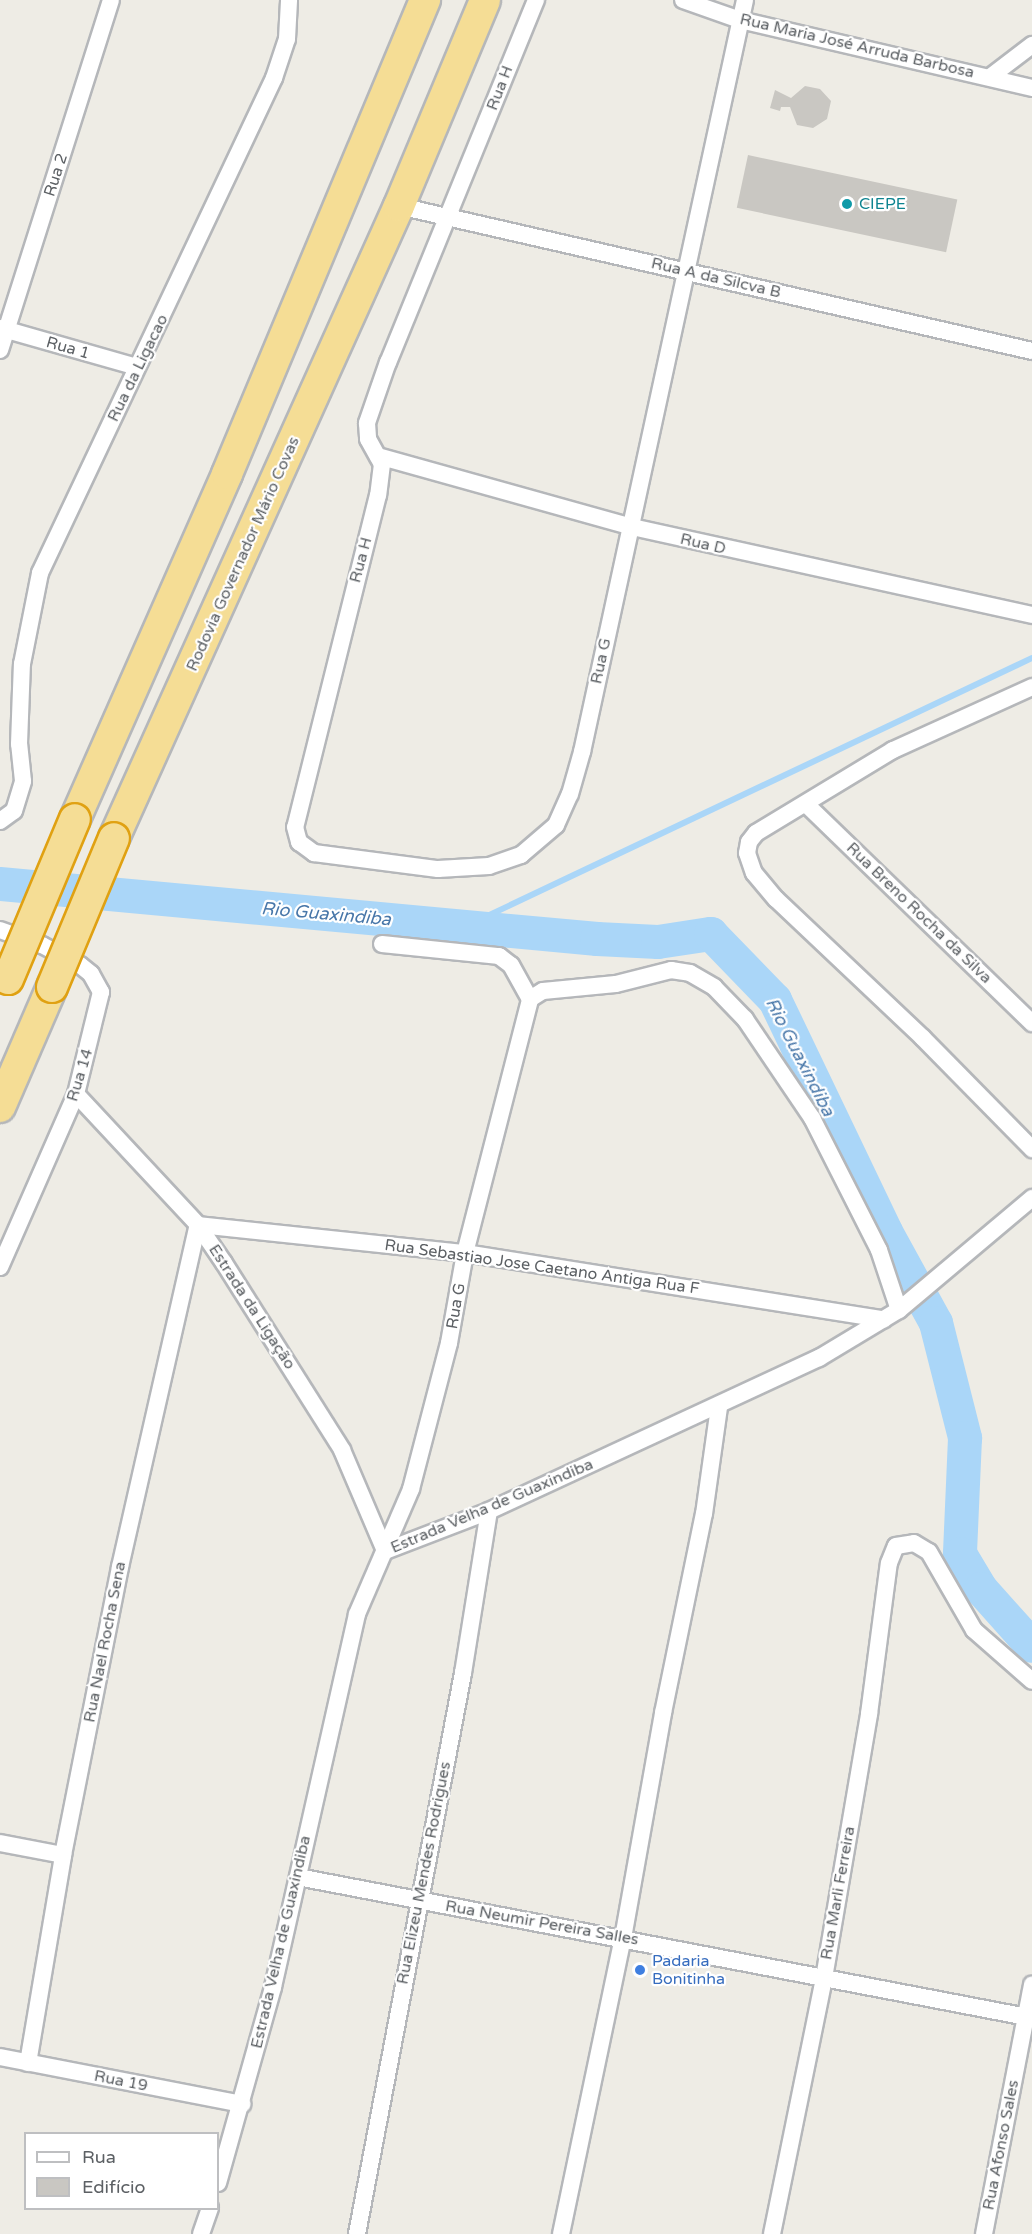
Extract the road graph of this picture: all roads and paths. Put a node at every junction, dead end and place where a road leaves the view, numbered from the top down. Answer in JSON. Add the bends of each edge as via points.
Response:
{"nodes":[{"id":1,"x":111,"y":0,"type":"edge"},
{"id":2,"x":289,"y":0,"type":"edge"},
{"id":3,"x":425,"y":0,"type":"edge"},
{"id":4,"x":485,"y":0,"type":"edge"},
{"id":5,"x":536,"y":0,"type":"edge"},
{"id":6,"x":683,"y":0,"type":"edge"},
{"id":7,"x":745,"y":0,"type":"edge"},
{"id":8,"x":740,"y":20,"type":"junction"},
{"id":9,"x":1032,"y":45,"type":"edge"},
{"id":10,"x":990,"y":77,"type":"junction"},
{"id":11,"x":1032,"y":88,"type":"edge"},
{"id":12,"x":399,"y":206,"type":"junction"},
{"id":13,"x":450,"y":217,"type":"junction"},
{"id":14,"x":686,"y":272,"type":"junction"},
{"id":15,"x":3,"y":329,"type":"edge"},
{"id":16,"x":0,"y":350,"type":"edge"},
{"id":17,"x":1032,"y":351,"type":"edge"},
{"id":18,"x":137,"y":368,"type":"junction"},
{"id":19,"x":378,"y":456,"type":"junction"},
{"id":20,"x":632,"y":528,"type":"junction"},
{"id":21,"x":1032,"y":615,"type":"edge"},
{"id":22,"x":1032,"y":687,"type":"edge"},
{"id":23,"x":570,"y":794,"type":"joint"},
{"id":24,"x":806,"y":804,"type":"junction"},
{"id":25,"x":0,"y":821,"type":"edge"},
{"id":26,"x":0,"y":930,"type":"edge"},
{"id":27,"x":382,"y":944,"type":"dead end"},
{"id":28,"x":2,"y":988,"type":"edge"},
{"id":29,"x":530,"y":999,"type":"junction"},
{"id":30,"x":1032,"y":1023,"type":"edge"},
{"id":31,"x":76,"y":1094,"type":"junction"},
{"id":32,"x":0,"y":1107,"type":"edge"},
{"id":33,"x":1032,"y":1149,"type":"edge"},
{"id":34,"x":1032,"y":1198,"type":"edge"},
{"id":35,"x":198,"y":1225,"type":"junction"},
{"id":36,"x":465,"y":1253,"type":"junction"},
{"id":37,"x":0,"y":1267,"type":"edge"},
{"id":38,"x":892,"y":1314,"type":"junction"},
{"id":39,"x":719,"y":1407,"type":"junction"},
{"id":40,"x":489,"y":1511,"type":"junction"},
{"id":41,"x":385,"y":1551,"type":"junction"},
{"id":42,"x":1032,"y":1682,"type":"edge"},
{"id":43,"x":0,"y":1843,"type":"edge"},
{"id":44,"x":63,"y":1855,"type":"junction"},
{"id":45,"x":298,"y":1877,"type":"junction"},
{"id":46,"x":421,"y":1901,"type":"junction"},
{"id":47,"x":623,"y":1938,"type":"junction"},
{"id":48,"x":824,"y":1978,"type":"junction"},
{"id":49,"x":1032,"y":1985,"type":"edge"},
{"id":50,"x":1029,"y":2018,"type":"edge"},
{"id":51,"x":0,"y":2057,"type":"edge"},
{"id":52,"x":28,"y":2063,"type":"junction"},
{"id":53,"x":242,"y":2104,"type":"junction"},
{"id":54,"x":219,"y":2180,"type":"edge"},
{"id":55,"x":209,"y":2210,"type":"edge"},
{"id":56,"x":201,"y":2234,"type":"edge"},
{"id":57,"x":357,"y":2234,"type":"edge"},
{"id":58,"x":561,"y":2234,"type":"edge"},
{"id":59,"x":772,"y":2234,"type":"edge"},
{"id":60,"x":984,"y":2234,"type":"edge"}],
"edges":[{"from":1,"to":15,"type":"street","name":"Rua 2"},
{"from":2,"to":18,"type":"street","name":"Rua da Ligacao","via":[[287,39],[274,78]]},
{"from":3,"to":28,"type":"highway","bridge":true,"via":[[227,474]]},
{"from":4,"to":12,"type":"highway","name":"Rodovia Governador Mário Covas"},
{"from":5,"to":13,"type":"street","name":"Rua H"},
{"from":6,"to":8,"type":"street","name":"Rua Maria José Arruda Barbosa"},
{"from":7,"to":8,"type":"street","name":"Rua G"},
{"from":8,"to":10,"type":"street","name":"Rua Maria José Arruda Barbosa"},
{"from":8,"to":14,"type":"street","name":"Rua G"},
{"from":9,"to":10,"type":"street"},
{"from":10,"to":11,"type":"street","name":"Rua Maria José Arruda Barbosa"},
{"from":12,"to":13,"type":"street","name":"Rua A da Silcva B"},
{"from":12,"to":32,"type":"highway","name":"Rodovia Governador Mário Covas","bridge":true,"via":[[114,838]]},
{"from":13,"to":14,"type":"street","name":"Rua A da Silcva B"},
{"from":13,"to":19,"type":"street","name":"Rua H","via":[[370,413],[368,439]]},
{"from":14,"to":17,"type":"street","name":"Rua A da Silcva B"},
{"from":14,"to":20,"type":"street","name":"Rua G"},
{"from":15,"to":16,"type":"street","name":"Rua 2"},
{"from":15,"to":18,"type":"street","name":"Rua 1"},
{"from":18,"to":25,"type":"street","name":"Rua da Ligacao","via":[[40,573],[22,664],[21,794],[14,811]]},
{"from":19,"to":20,"type":"street","name":"Rua D"},
{"from":19,"to":23,"type":"street","name":"Rua H","via":[[382,473],[378,495],[295,827],[299,842],[314,853],[388,864],[438,869],[489,866],[521,855],[543,839],[556,825]]},
{"from":20,"to":21,"type":"street","name":"Rua D"},
{"from":20,"to":23,"type":"street","name":"Rua G"},
{"from":22,"to":24,"type":"street","via":[[893,750]]},
{"from":24,"to":30,"type":"street","name":"Rua Breno Rocha da Silva"},
{"from":24,"to":33,"type":"street","via":[[751,837],[747,853],[754,873],[832,955],[923,1038]]},
{"from":26,"to":31,"type":"street","name":"Rua 14","via":[[42,945],[80,965],[99,985],[98,1014]]},
{"from":27,"to":29,"type":"street","via":[[499,956],[511,965]]},
{"from":29,"to":36,"type":"street","name":"Rua G"},
{"from":29,"to":38,"type":"street","via":[[543,991],[616,984],[671,970],[690,973],[714,987],[745,1019],[812,1118],[879,1250]]},
{"from":31,"to":35,"type":"street","name":"Estrada da Ligação"},
{"from":31,"to":37,"type":"street","name":"Rua 14"},
{"from":34,"to":38,"type":"street","name":"Estrada Velha de Guaxindiba"},
{"from":35,"to":36,"type":"street","name":"Rua Sebastiao Jose Caetano Antiga Rua F"},
{"from":35,"to":41,"type":"street","name":"Estrada da Ligação","via":[[342,1450]]},
{"from":35,"to":44,"type":"street","name":"Rua Nael Rocha Sena","via":[[124,1544]]},
{"from":36,"to":38,"type":"street","name":"Rua Sebastiao Jose Caetano Antiga Rua F"},
{"from":36,"to":41,"type":"street","name":"Rua G","via":[[449,1343],[411,1489]]},
{"from":38,"to":39,"type":"street","name":"Estrada Velha de Guaxindiba","via":[[819,1358]]},
{"from":39,"to":40,"type":"street","name":"Estrada Velha de Guaxindiba"},
{"from":39,"to":47,"type":"street","via":[[704,1514]]},
{"from":40,"to":41,"type":"street","name":"Estrada Velha de Guaxindiba"},
{"from":40,"to":46,"type":"street","name":"Rua Elizeu Mendes Rodrigues"},
{"from":41,"to":45,"type":"street","name":"Estrada Velha de Guaxindiba","via":[[357,1614]]},
{"from":42,"to":48,"type":"street","name":"Rua Marli Ferreira","via":[[974,1630],[929,1552],[906,1542],[893,1550]]},
{"from":43,"to":44,"type":"street"},
{"from":44,"to":52,"type":"street","name":"Rua Nael Rocha Sena"},
{"from":45,"to":46,"type":"street","name":"Rua Neumir Pereira Salles"},
{"from":45,"to":53,"type":"street","name":"Estrada Velha de Guaxindiba"},
{"from":46,"to":47,"type":"street","name":"Rua Neumir Pereira Salles"},
{"from":46,"to":57,"type":"street","name":"Rua Elizeu Mendes Rodrigues"},
{"from":47,"to":48,"type":"street","name":"Rua Neumir Pereira Salles"},
{"from":47,"to":58,"type":"street"},
{"from":48,"to":50,"type":"street","name":"Rua Neumir Pereira Salles"},
{"from":48,"to":59,"type":"street","name":"Rua Marli Ferreira"},
{"from":49,"to":50,"type":"street","name":"Rua Afonso Sales"},
{"from":50,"to":60,"type":"street","name":"Rua Afonso Sales"},
{"from":51,"to":52,"type":"street","name":"Rua 19"},
{"from":52,"to":53,"type":"street","name":"Rua 19"},
{"from":53,"to":54,"type":"street","name":"Estrada Velha de Guaxindiba"},
{"from":55,"to":56,"type":"street"}]}
